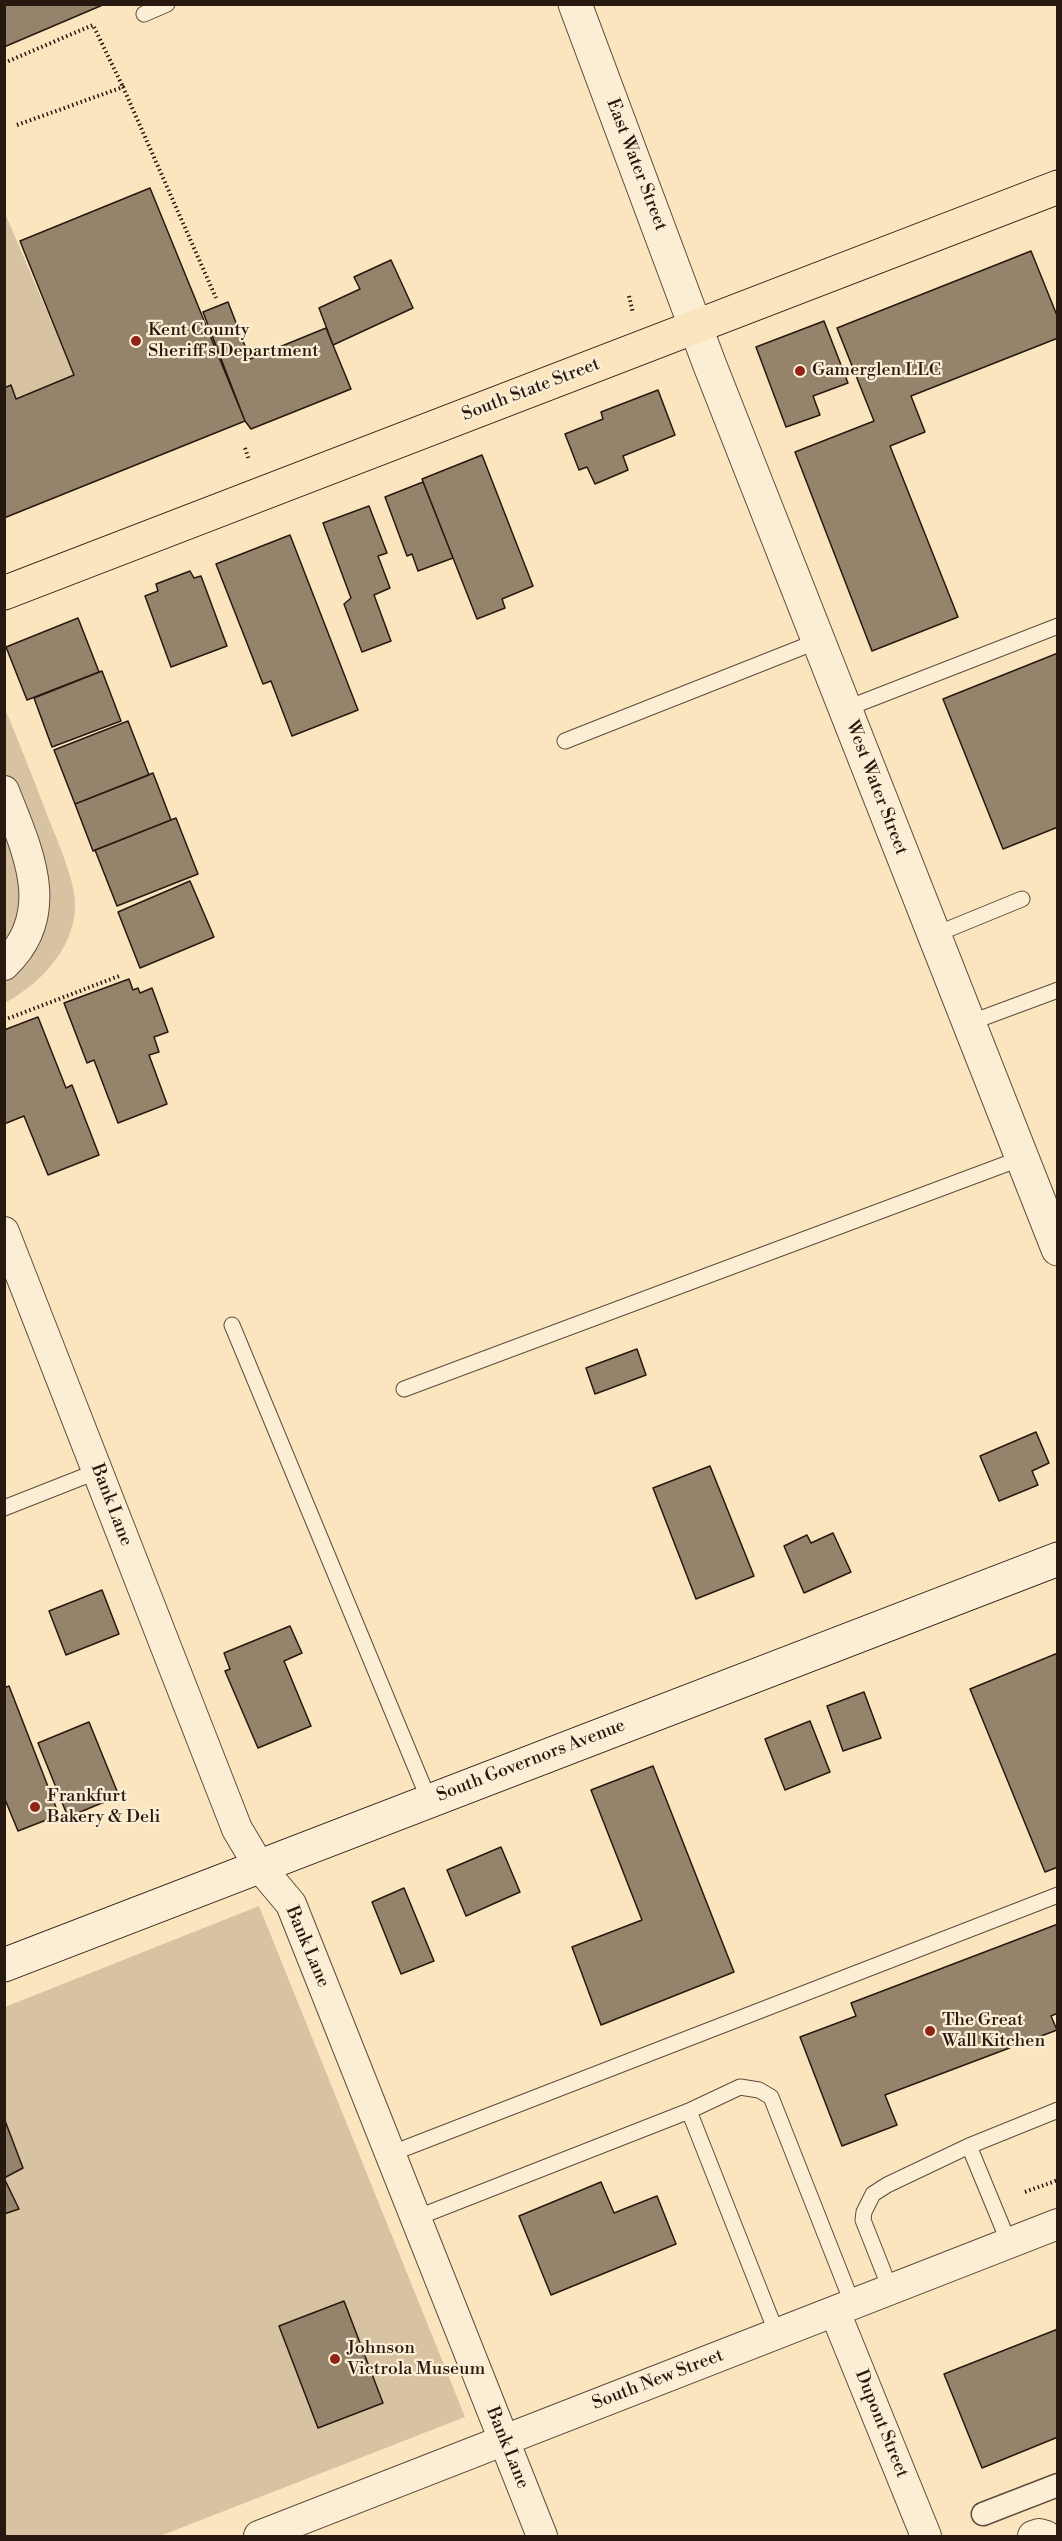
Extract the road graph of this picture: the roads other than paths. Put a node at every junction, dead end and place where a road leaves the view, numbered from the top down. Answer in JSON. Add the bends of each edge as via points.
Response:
{"nodes":[{"id":1,"x":167,"y":4,"type":"edge"},
{"id":2,"x":576,"y":4,"type":"edge"},
{"id":3,"x":144,"y":14,"type":"dead end"},
{"id":4,"x":1058,"y":187,"type":"edge"},
{"id":5,"x":695,"y":327,"type":"junction"},
{"id":6,"x":4,"y":593,"type":"edge"},
{"id":7,"x":1058,"y":626,"type":"edge"},
{"id":8,"x":818,"y":641,"type":"junction"},
{"id":9,"x":845,"y":709,"type":"junction"},
{"id":10,"x":565,"y":741,"type":"dead end"},
{"id":11,"x":4,"y":791,"type":"edge"},
{"id":12,"x":1022,"y":899,"type":"dead end"},
{"id":13,"x":934,"y":935,"type":"junction"},
{"id":14,"x":4,"y":965,"type":"edge"},
{"id":15,"x":1058,"y":990,"type":"edge"},
{"id":16,"x":969,"y":1023,"type":"junction"},
{"id":17,"x":1022,"y":1158,"type":"junction"},
{"id":18,"x":4,"y":1232,"type":"edge"},
{"id":19,"x":1058,"y":1249,"type":"edge"},
{"id":20,"x":232,"y":1325,"type":"dead end"},
{"id":21,"x":404,"y":1389,"type":"dead end"},
{"id":22,"x":98,"y":1471,"type":"junction"},
{"id":23,"x":4,"y":1508,"type":"edge"},
{"id":24,"x":1058,"y":1560,"type":"edge"},
{"id":25,"x":429,"y":1800,"type":"junction"},
{"id":26,"x":259,"y":1866,"type":"junction"},
{"id":27,"x":1058,"y":1895,"type":"edge"},
{"id":28,"x":4,"y":1965,"type":"edge"},
{"id":29,"x":1058,"y":2110,"type":"edge"},
{"id":30,"x":688,"y":2111,"type":"junction"},
{"id":31,"x":969,"y":2146,"type":"junction"},
{"id":32,"x":390,"y":2154,"type":"junction"},
{"id":33,"x":416,"y":2218,"type":"junction"},
{"id":34,"x":1058,"y":2224,"type":"edge"},
{"id":35,"x":1009,"y":2243,"type":"junction"},
{"id":36,"x":891,"y":2291,"type":"junction"},
{"id":37,"x":844,"y":2309,"type":"junction"},
{"id":38,"x":777,"y":2334,"type":"junction"},
{"id":39,"x":503,"y":2439,"type":"junction"},
{"id":40,"x":1058,"y":2485,"type":"edge"},
{"id":41,"x":983,"y":2514,"type":"dead end"},
{"id":42,"x":259,"y":2536,"type":"edge"},
{"id":43,"x":542,"y":2536,"type":"edge"},
{"id":44,"x":926,"y":2536,"type":"edge"},
{"id":45,"x":1033,"y":2536,"type":"edge"},
{"id":46,"x":1046,"y":2536,"type":"edge"}],
"edges":[{"from":1,"to":3,"type":"lane"},
{"from":2,"to":5,"type":"street","name":"East Water Street"},
{"from":4,"to":5,"type":"main road","name":"South State Street"},
{"from":5,"to":6,"type":"main road","name":"South State Street"},
{"from":5,"to":8,"type":"street","name":"West Water Street"},
{"from":7,"to":9,"type":"lane"},
{"from":8,"to":9,"type":"street","name":"West Water Street"},
{"from":8,"to":10,"type":"lane"},
{"from":9,"to":13,"type":"street","name":"West Water Street"},
{"from":11,"to":14,"type":"street","via":[[32,865],[36,900],[20,947]]},
{"from":12,"to":13,"type":"lane"},
{"from":13,"to":16,"type":"street","name":"West Water Street"},
{"from":15,"to":16,"type":"lane"},
{"from":16,"to":17,"type":"street","name":"West Water Street"},
{"from":17,"to":19,"type":"street","name":"West Water Street"},
{"from":17,"to":21,"type":"lane"},
{"from":18,"to":22,"type":"street","name":"Bank Lane"},
{"from":20,"to":25,"type":"lane"},
{"from":22,"to":23,"type":"lane"},
{"from":22,"to":26,"type":"street","name":"Bank Lane","via":[[237,1829]]},
{"from":24,"to":25,"type":"street","name":"South Governors Avenue"},
{"from":25,"to":26,"type":"street","name":"South Governors Avenue"},
{"from":26,"to":28,"type":"street","name":"South Governors Avenue"},
{"from":26,"to":32,"type":"street","name":"Bank Lane","via":[[291,1904]]},
{"from":27,"to":32,"type":"lane"},
{"from":29,"to":31,"type":"lane"},
{"from":30,"to":33,"type":"lane"},
{"from":30,"to":37,"type":"lane","via":[[741,2087],[771,2097]]},
{"from":30,"to":38,"type":"lane"},
{"from":31,"to":35,"type":"lane"},
{"from":31,"to":36,"type":"lane","via":[[873,2194],[863,2220]]},
{"from":32,"to":33,"type":"street","name":"Bank Lane"},
{"from":33,"to":39,"type":"street","name":"Bank Lane"},
{"from":34,"to":35,"type":"street","name":"South New Street"},
{"from":35,"to":36,"type":"street","name":"South New Street"},
{"from":36,"to":37,"type":"street","name":"South New Street"},
{"from":37,"to":38,"type":"street","name":"South New Street"},
{"from":37,"to":44,"type":"street","name":"Dupont Street"},
{"from":38,"to":39,"type":"street","name":"South New Street"},
{"from":39,"to":42,"type":"street","name":"South New Street"},
{"from":39,"to":43,"type":"street","name":"Bank Lane"},
{"from":40,"to":41,"type":"street"},
{"from":45,"to":46,"type":"street"}]}
